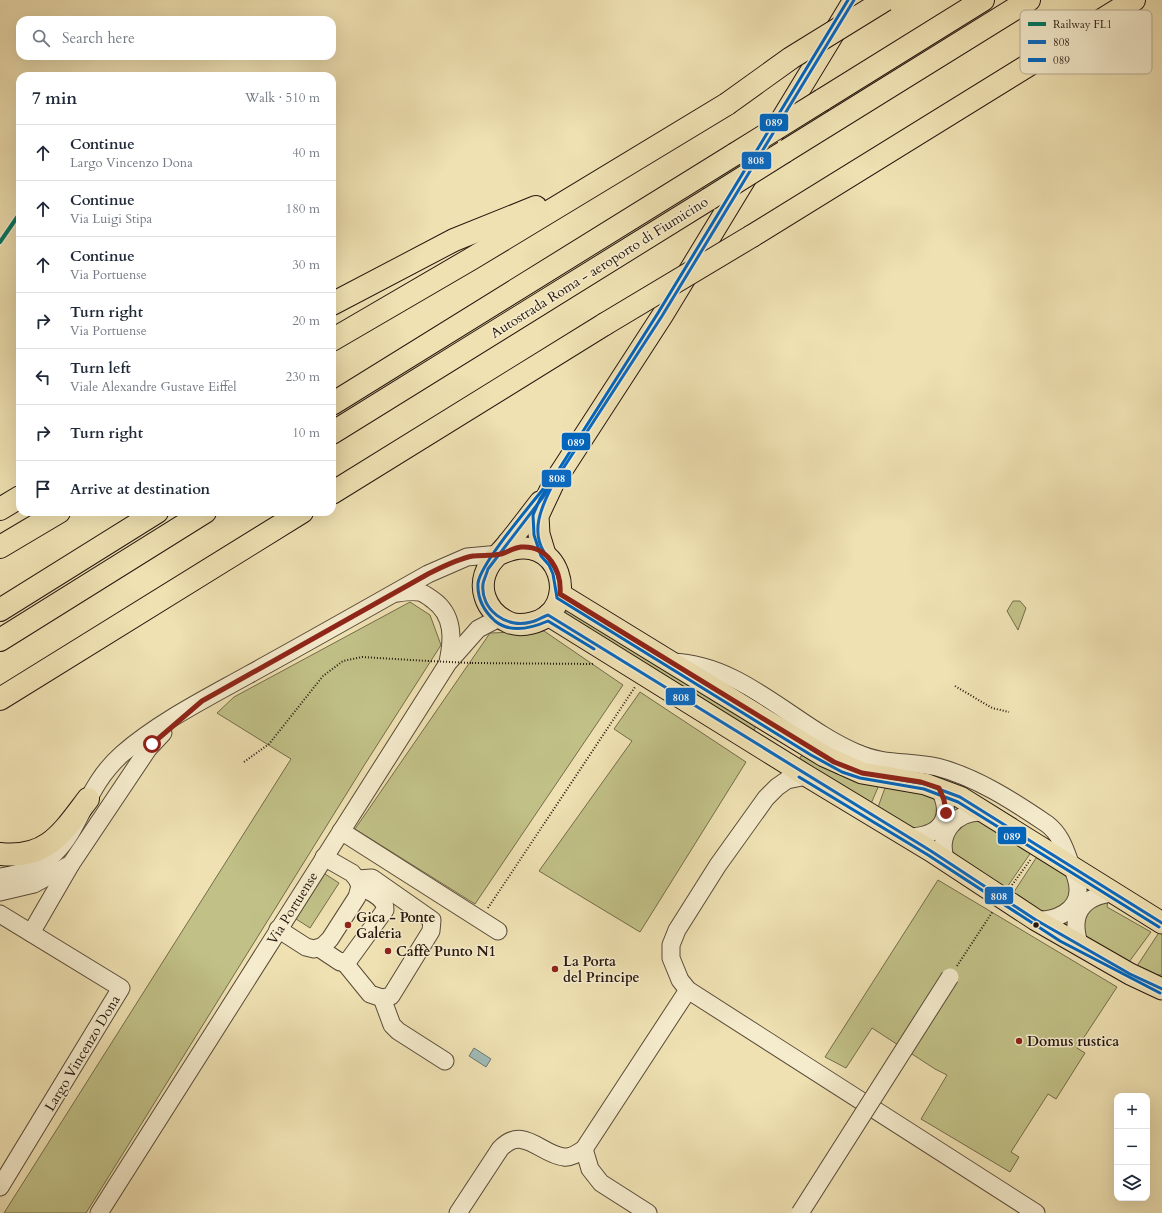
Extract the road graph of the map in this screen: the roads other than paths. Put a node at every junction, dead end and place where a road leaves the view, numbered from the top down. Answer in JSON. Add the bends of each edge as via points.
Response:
{"nodes":[{"id":1,"x":854,"y":0,"type":"edge"},
{"id":2,"x":884,"y":0,"type":"edge"},
{"id":3,"x":983,"y":0,"type":"edge"},
{"id":4,"x":1029,"y":0,"type":"edge"},
{"id":5,"x":1134,"y":0,"type":"edge"},
{"id":6,"x":1152,"y":0,"type":"edge"},
{"id":7,"x":1118,"y":10,"type":"edge"},
{"id":8,"x":1134,"y":10,"type":"edge"},
{"id":9,"x":1020,"y":71,"type":"edge"},
{"id":10,"x":1020,"y":74,"type":"edge"},
{"id":11,"x":966,"y":104,"type":"junction"},
{"id":12,"x":597,"y":183,"type":"junction"},
{"id":13,"x":336,"y":302,"type":"edge"},
{"id":14,"x":336,"y":338,"type":"edge"},
{"id":15,"x":336,"y":402,"type":"edge"},
{"id":16,"x":336,"y":431,"type":"edge"},
{"id":17,"x":553,"y":484,"type":"junction"},
{"id":18,"x":336,"y":491,"type":"edge"},
{"id":19,"x":16,"y":499,"type":"edge"},
{"id":20,"x":0,"y":509,"type":"edge"},
{"id":21,"x":52,"y":516,"type":"edge"},
{"id":22,"x":151,"y":516,"type":"edge"},
{"id":23,"x":199,"y":516,"type":"edge"},
{"id":24,"x":296,"y":516,"type":"edge"},
{"id":25,"x":0,"y":548,"type":"edge"},
{"id":26,"x":500,"y":554,"type":"junction"},
{"id":27,"x":545,"y":554,"type":"junction"},
{"id":28,"x":394,"y":593,"type":"junction"},
{"id":29,"x":560,"y":594,"type":"junction"},
{"id":30,"x":0,"y":610,"type":"edge"},
{"id":31,"x":548,"y":615,"type":"junction"},
{"id":32,"x":499,"y":618,"type":"junction"},
{"id":33,"x":0,"y":640,"type":"edge"},
{"id":34,"x":670,"y":662,"type":"junction"},
{"id":35,"x":448,"y":663,"type":"junction"},
{"id":36,"x":3,"y":698,"type":"edge"},
{"id":37,"x":202,"y":701,"type":"junction"},
{"id":38,"x":807,"y":776,"type":"junction"},
{"id":39,"x":939,"y":788,"type":"junction"},
{"id":40,"x":88,"y":799,"type":"junction"},
{"id":41,"x":983,"y":812,"type":"junction"},
{"id":42,"x":341,"y":831,"type":"junction"},
{"id":43,"x":909,"y":837,"type":"junction"},
{"id":44,"x":0,"y":854,"type":"edge"},
{"id":45,"x":324,"y":857,"type":"junction"},
{"id":46,"x":946,"y":861,"type":"junction"},
{"id":47,"x":71,"y":864,"type":"junction"},
{"id":48,"x":1072,"y":868,"type":"junction"},
{"id":49,"x":0,"y":876,"type":"edge"},
{"id":50,"x":358,"y":882,"type":"junction"},
{"id":51,"x":0,"y":892,"type":"edge"},
{"id":52,"x":1113,"y":893,"type":"junction"},
{"id":53,"x":0,"y":914,"type":"edge"},
{"id":54,"x":1036,"y":920,"type":"junction"},
{"id":55,"x":1162,"y":923,"type":"edge"},
{"id":56,"x":278,"y":930,"type":"junction"},
{"id":57,"x":498,"y":931,"type":"dead end"},
{"id":58,"x":31,"y":933,"type":"junction"},
{"id":59,"x":1080,"y":946,"type":"junction"},
{"id":60,"x":319,"y":948,"type":"junction"},
{"id":61,"x":344,"y":962,"type":"junction"},
{"id":62,"x":950,"y":977,"type":"road end"},
{"id":63,"x":1158,"y":986,"type":"edge"},
{"id":64,"x":688,"y":990,"type":"junction"},
{"id":65,"x":382,"y":998,"type":"junction"},
{"id":66,"x":445,"y":1061,"type":"dead end"},
{"id":67,"x":584,"y":1149,"type":"junction"},
{"id":68,"x":0,"y":1187,"type":"edge"},
{"id":69,"x":99,"y":1213,"type":"edge"},
{"id":70,"x":458,"y":1213,"type":"edge"},
{"id":71,"x":648,"y":1213,"type":"edge"},
{"id":72,"x":800,"y":1213,"type":"edge"},
{"id":73,"x":1036,"y":1213,"type":"edge"}],
"edges":[{"from":1,"to":17,"type":"main road","via":[[662,316]]},
{"from":2,"to":12,"type":"highway","bridge":true,"via":[[791,58],[727,104]]},
{"from":3,"to":15,"type":"highway","name":"Autostrada Roma - aeroporto di Fiumicino","bridge":true},
{"from":4,"to":16,"type":"highway","name":"Autostrada Roma - aeroporto di Fiumicino","bridge":true},
{"from":5,"to":7,"type":"highway"},
{"from":6,"to":8,"type":"highway"},
{"from":9,"to":11,"type":"highway"},
{"from":10,"to":11,"type":"highway"},
{"from":11,"to":18,"type":"highway","bridge":true},
{"from":12,"to":13,"type":"highway","via":[[454,240]]},
{"from":12,"to":14,"type":"highway"},
{"from":17,"to":26,"type":"main road"},
{"from":17,"to":27,"type":"main road","via":[[538,516],[539,534]]},
{"from":19,"to":20,"type":"highway"},
{"from":21,"to":25,"type":"highway"},
{"from":22,"to":30,"type":"highway"},
{"from":23,"to":33,"type":"highway"},
{"from":24,"to":36,"type":"highway"},
{"from":26,"to":27,"type":"main road","via":[[523,547]]},
{"from":26,"to":28,"type":"street","via":[[459,560]]},
{"from":26,"to":32,"type":"main road","via":[[491,562],[485,573],[483,586],[490,609]]},
{"from":27,"to":29,"type":"main road","via":[[558,572]]},
{"from":28,"to":35,"type":"street","via":[[420,592],[441,607],[447,616],[452,634]]},
{"from":28,"to":37,"type":"street"},
{"from":29,"to":31,"type":"main road"},
{"from":29,"to":34,"type":"main road"},
{"from":31,"to":32,"type":"main road","via":[[537,622],[524,625]]},
{"from":31,"to":38,"type":"main road"},
{"from":32,"to":35,"type":"street","name":"Via Portuense","via":[[478,629]]},
{"from":34,"to":39,"type":"main road","via":[[839,764],[870,775],[921,782]]},
{"from":34,"to":48,"type":"street","via":[[696,665],[728,676],[816,722],[846,748],[868,758],[937,767],[974,780],[1052,828],[1060,838]]},
{"from":35,"to":42,"type":"street","name":"Via Portuense"},
{"from":37,"to":40,"type":"street","via":[[123,753],[103,775]]},
{"from":37,"to":47,"type":"street","via":[[152,744]]},
{"from":38,"to":43,"type":"main road"},
{"from":38,"to":64,"type":"street","via":[[787,780],[766,798],[718,865],[677,930],[671,945],[671,958],[680,980]]},
{"from":39,"to":41,"type":"main road"},
{"from":39,"to":43,"type":"street","via":[[946,810],[942,824],[927,834]]},
{"from":40,"to":44,"type":"highway","via":[[62,833],[42,848],[23,855]]},
{"from":40,"to":49,"type":"street","via":[[67,839],[51,858],[29,871]]},
{"from":41,"to":46,"type":"street","via":[[966,814],[949,827],[943,844]]},
{"from":41,"to":48,"type":"main road"},
{"from":42,"to":45,"type":"street","name":"Via Portuense"},
{"from":42,"to":57,"type":"street"},
{"from":43,"to":46,"type":"main road"},
{"from":45,"to":50,"type":"street","via":[[350,871]]},
{"from":45,"to":56,"type":"street","name":"Via Portuense"},
{"from":46,"to":54,"type":"main road"},
{"from":47,"to":51,"type":"street","via":[[34,884]]},
{"from":47,"to":58,"type":"street"},
{"from":48,"to":52,"type":"main road"},
{"from":48,"to":54,"type":"street","via":[[1078,890],[1076,900],[1065,913],[1055,918]]},
{"from":50,"to":60,"type":"street","via":[[357,897],[330,939]]},
{"from":50,"to":61,"type":"street","via":[[383,900],[385,910],[348,961]]},
{"from":50,"to":65,"type":"street","via":[[372,878],[432,920],[430,931],[391,996]]},
{"from":52,"to":55,"type":"main road"},
{"from":52,"to":59,"type":"street","via":[[1092,899],[1078,912],[1075,924]]},
{"from":53,"to":58,"type":"street","name":"Largo Vincenzo Dona"},
{"from":54,"to":59,"type":"main road"},
{"from":56,"to":60,"type":"street","via":[[306,946]]},
{"from":56,"to":69,"type":"street","name":"Via Portuense"},
{"from":58,"to":68,"type":"street","name":"Largo Vincenzo Dona","via":[[121,988]]},
{"from":59,"to":63,"type":"main road"},
{"from":60,"to":61,"type":"street"},
{"from":61,"to":65,"type":"street","via":[[370,994]]},
{"from":62,"to":72,"type":"street","bridge":true},
{"from":64,"to":67,"type":"street"},
{"from":64,"to":73,"type":"street"},
{"from":65,"to":66,"type":"street","via":[[392,1024],[398,1031]]},
{"from":67,"to":70,"type":"street","via":[[572,1156],[563,1157],[528,1141],[510,1142],[500,1149]]},
{"from":67,"to":71,"type":"street","via":[[590,1169],[601,1183]]}]}
